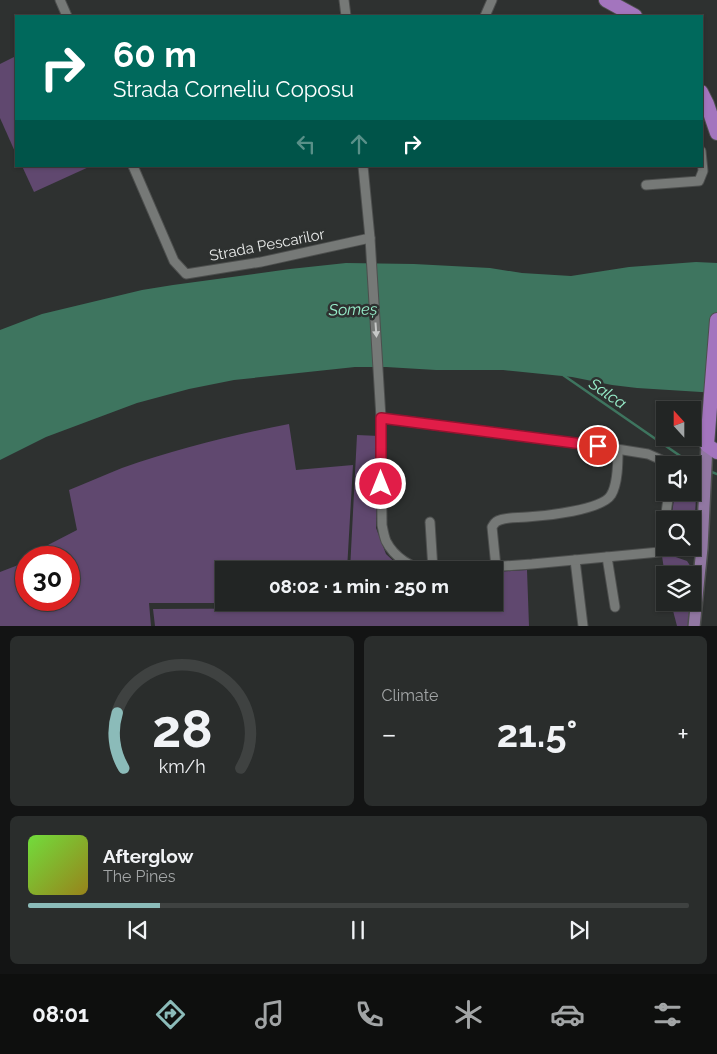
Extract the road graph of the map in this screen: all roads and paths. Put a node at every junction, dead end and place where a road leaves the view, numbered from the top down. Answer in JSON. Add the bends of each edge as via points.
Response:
{"nodes":[{"id":1,"x":60,"y":0,"type":"edge"},
{"id":2,"x":344,"y":0,"type":"edge"},
{"id":3,"x":492,"y":0,"type":"edge"},
{"id":4,"x":606,"y":0,"type":"edge"},
{"id":5,"x":67,"y":15,"type":"edge"},
{"id":6,"x":346,"y":15,"type":"edge"},
{"id":7,"x":485,"y":15,"type":"edge"},
{"id":8,"x":633,"y":15,"type":"edge"},
{"id":9,"x":703,"y":96,"type":"edge"},
{"id":10,"x":717,"y":133,"type":"edge"},
{"id":11,"x":132,"y":167,"type":"edge"},
{"id":12,"x":363,"y":167,"type":"edge"},
{"id":13,"x":703,"y":167,"type":"edge"},
{"id":14,"x":646,"y":185,"type":"dead end"},
{"id":15,"x":370,"y":242,"type":"junction"},
{"id":16,"x":717,"y":320,"type":"edge"},
{"id":17,"x":381,"y":418,"type":"junction"},
{"id":18,"x":712,"y":422,"type":"edge"},
{"id":19,"x":618,"y":449,"type":"junction"},
{"id":20,"x":712,"y":449,"type":"edge"},
{"id":21,"x":656,"y":458,"type":"edge"},
{"id":22,"x":430,"y":522,"type":"dead end"},
{"id":23,"x":702,"y":548,"type":"joint"},
{"id":24,"x":656,"y":552,"type":"edge"},
{"id":25,"x":607,"y":557,"type":"junction"},
{"id":26,"x":575,"y":560,"type":"junction"},
{"id":27,"x":404,"y":561,"type":"edge"},
{"id":28,"x":431,"y":561,"type":"edge"},
{"id":29,"x":495,"y":561,"type":"edge"},
{"id":30,"x":503,"y":566,"type":"edge"},
{"id":31,"x":700,"y":566,"type":"edge"},
{"id":32,"x":615,"y":606,"type":"dead end"},
{"id":33,"x":696,"y":611,"type":"edge"},
{"id":34,"x":696,"y":611,"type":"edge"},
{"id":35,"x":583,"y":626,"type":"edge"},
{"id":36,"x":694,"y":626,"type":"edge"},
{"id":37,"x":700,"y":626,"type":"edge"}],
"edges":[{"from":1,"to":5,"type":"street"},
{"from":2,"to":6,"type":"street"},
{"from":3,"to":7,"type":"street"},
{"from":4,"to":8,"type":"highway"},
{"from":9,"to":10,"type":"highway"},
{"from":11,"to":15,"type":"street","name":"Strada Pescarilor","via":[[174,261],[186,274]]},
{"from":12,"to":15,"type":"street"},
{"from":13,"to":14,"type":"street","via":[[699,181]]},
{"from":15,"to":17,"type":"street","one_way":true},
{"from":16,"to":18,"type":"highway"},
{"from":17,"to":19,"type":"street"},
{"from":17,"to":27,"type":"street","via":[[382,525],[386,541]]},
{"from":18,"to":20,"type":"highway"},
{"from":19,"to":21,"type":"street"},
{"from":19,"to":29,"type":"street","via":[[611,496],[604,502],[569,512],[494,522]]},
{"from":20,"to":23,"type":"main road","via":[[705,484]]},
{"from":22,"to":28,"type":"street"},
{"from":23,"to":31,"type":"main road"},
{"from":24,"to":25,"type":"street"},
{"from":25,"to":26,"type":"street"},
{"from":25,"to":32,"type":"street"},
{"from":26,"to":30,"type":"street"},
{"from":26,"to":35,"type":"street"},
{"from":33,"to":36,"type":"main road"},
{"from":34,"to":37,"type":"main road"}]}
